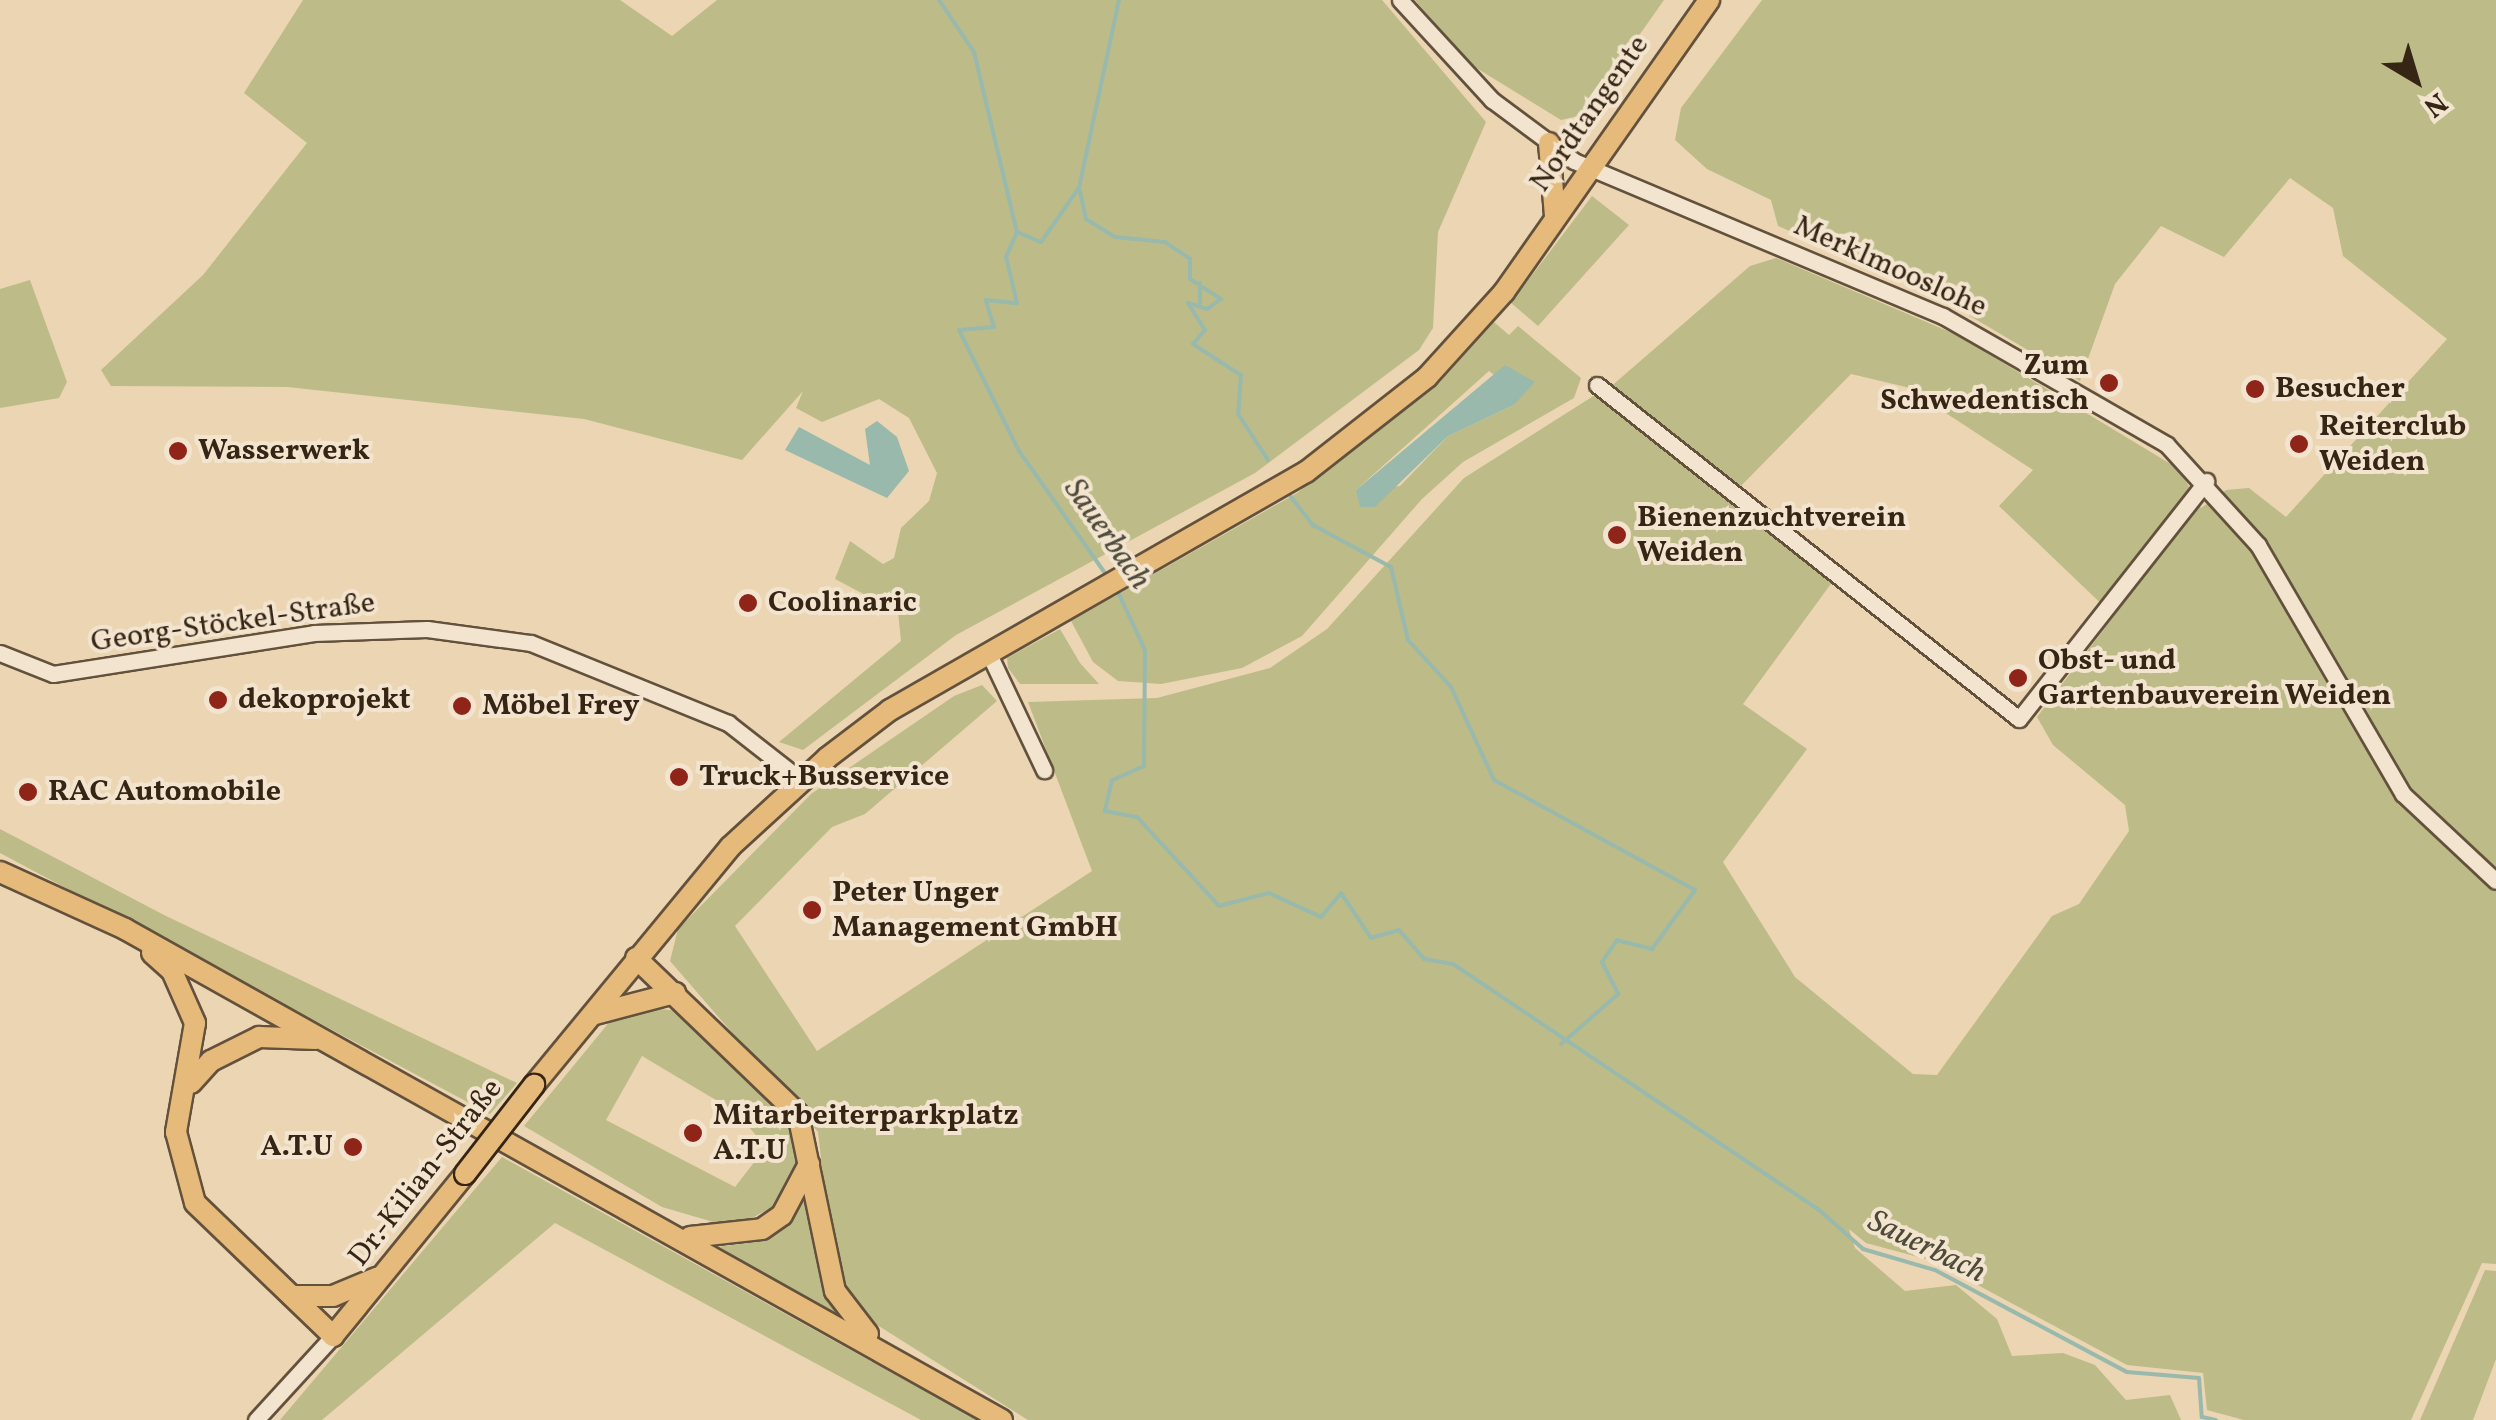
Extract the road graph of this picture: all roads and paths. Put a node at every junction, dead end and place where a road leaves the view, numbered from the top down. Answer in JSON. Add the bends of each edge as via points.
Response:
{"nodes":[{"id":1,"x":1400,"y":0,"type":"edge"},
{"id":2,"x":1710,"y":0,"type":"edge"},
{"id":3,"x":1549,"y":143,"type":"junction"},
{"id":4,"x":1588,"y":169,"type":"junction"},
{"id":5,"x":1555,"y":216,"type":"junction"},
{"id":6,"x":1596,"y":385,"type":"dead end"},
{"id":7,"x":2206,"y":482,"type":"junction"},
{"id":8,"x":988,"y":652,"type":"junction"},
{"id":9,"x":0,"y":653,"type":"edge"},
{"id":10,"x":1044,"y":770,"type":"dead end"},
{"id":11,"x":801,"y":780,"type":"junction"},
{"id":12,"x":0,"y":872,"type":"edge"},
{"id":13,"x":2496,"y":881,"type":"edge"},
{"id":14,"x":125,"y":929,"type":"junction"},
{"id":15,"x":636,"y":958,"type":"junction"},
{"id":16,"x":675,"y":994,"type":"junction"},
{"id":17,"x":588,"y":1018,"type":"junction"},
{"id":18,"x":326,"y":1040,"type":"junction"},
{"id":19,"x":186,"y":1088,"type":"junction"},
{"id":20,"x":810,"y":1162,"type":"junction"},
{"id":21,"x":682,"y":1236,"type":"junction"},
{"id":22,"x":386,"y":1272,"type":"junction"},
{"id":23,"x":292,"y":1296,"type":"junction"},
{"id":24,"x":332,"y":1336,"type":"junction"},
{"id":25,"x":884,"y":1350,"type":"junction"},
{"id":26,"x":256,"y":1420,"type":"edge"},
{"id":27,"x":1002,"y":1420,"type":"edge"}],
"edges":[{"from":1,"to":3,"type":"street","name":"Merklmooslohe","via":[[1446,56]]},
{"from":2,"to":4,"type":"main road","name":"Nordtangente"},
{"from":3,"to":4,"type":"street","name":"Merklmooslohe"},
{"from":3,"to":5,"type":"main road"},
{"from":4,"to":5,"type":"main road","name":"Nordtangente"},
{"from":4,"to":7,"type":"street","name":"Merklmooslohe","via":[[1943,316],[2120,416]]},
{"from":5,"to":8,"type":"main road","name":"Nordtangente","via":[[1522,266],[1427,378],[1374,424],[1132,574]]},
{"from":6,"to":7,"type":"street","via":[[2019,719]]},
{"from":7,"to":13,"type":"street","name":"Merklmooslohe","via":[[2242,524],[2402,794]]},
{"from":8,"to":10,"type":"street"},
{"from":8,"to":11,"type":"main road","name":"Dr.-Kilian-Straße","via":[[890,710]]},
{"from":9,"to":11,"type":"street","name":"Georg-Stöckel-Straße","via":[[53,674],[314,633],[427,629],[531,643],[728,723]]},
{"from":11,"to":15,"type":"main road","name":"Dr.-Kilian-Straße"},
{"from":12,"to":14,"type":"main road"},
{"from":14,"to":18,"type":"main road"},
{"from":14,"to":19,"type":"main road","via":[[188,997],[197,1050]]},
{"from":15,"to":16,"type":"main road"},
{"from":15,"to":17,"type":"main road","name":"Dr.-Kilian-Straße"},
{"from":16,"to":17,"type":"main road"},
{"from":16,"to":20,"type":"main road","via":[[786,1097]]},
{"from":17,"to":22,"type":"main road","name":"Dr.-Kilian-Straße","bridge":true},
{"from":18,"to":19,"type":"main road","via":[[259,1037],[211,1061]]},
{"from":18,"to":21,"type":"main road"},
{"from":19,"to":23,"type":"main road","via":[[176,1132],[194,1203]]},
{"from":20,"to":21,"type":"main road","via":[[791,1202],[762,1229]]},
{"from":20,"to":25,"type":"main road","via":[[835,1291]]},
{"from":21,"to":25,"type":"main road"},
{"from":22,"to":23,"type":"main road","via":[[333,1296]]},
{"from":22,"to":24,"type":"main road","name":"Dr.-Kilian-Straße"},
{"from":23,"to":24,"type":"main road"},
{"from":24,"to":26,"type":"street","name":"Dr.-Kilian-Straße"},
{"from":25,"to":27,"type":"main road"}]}
